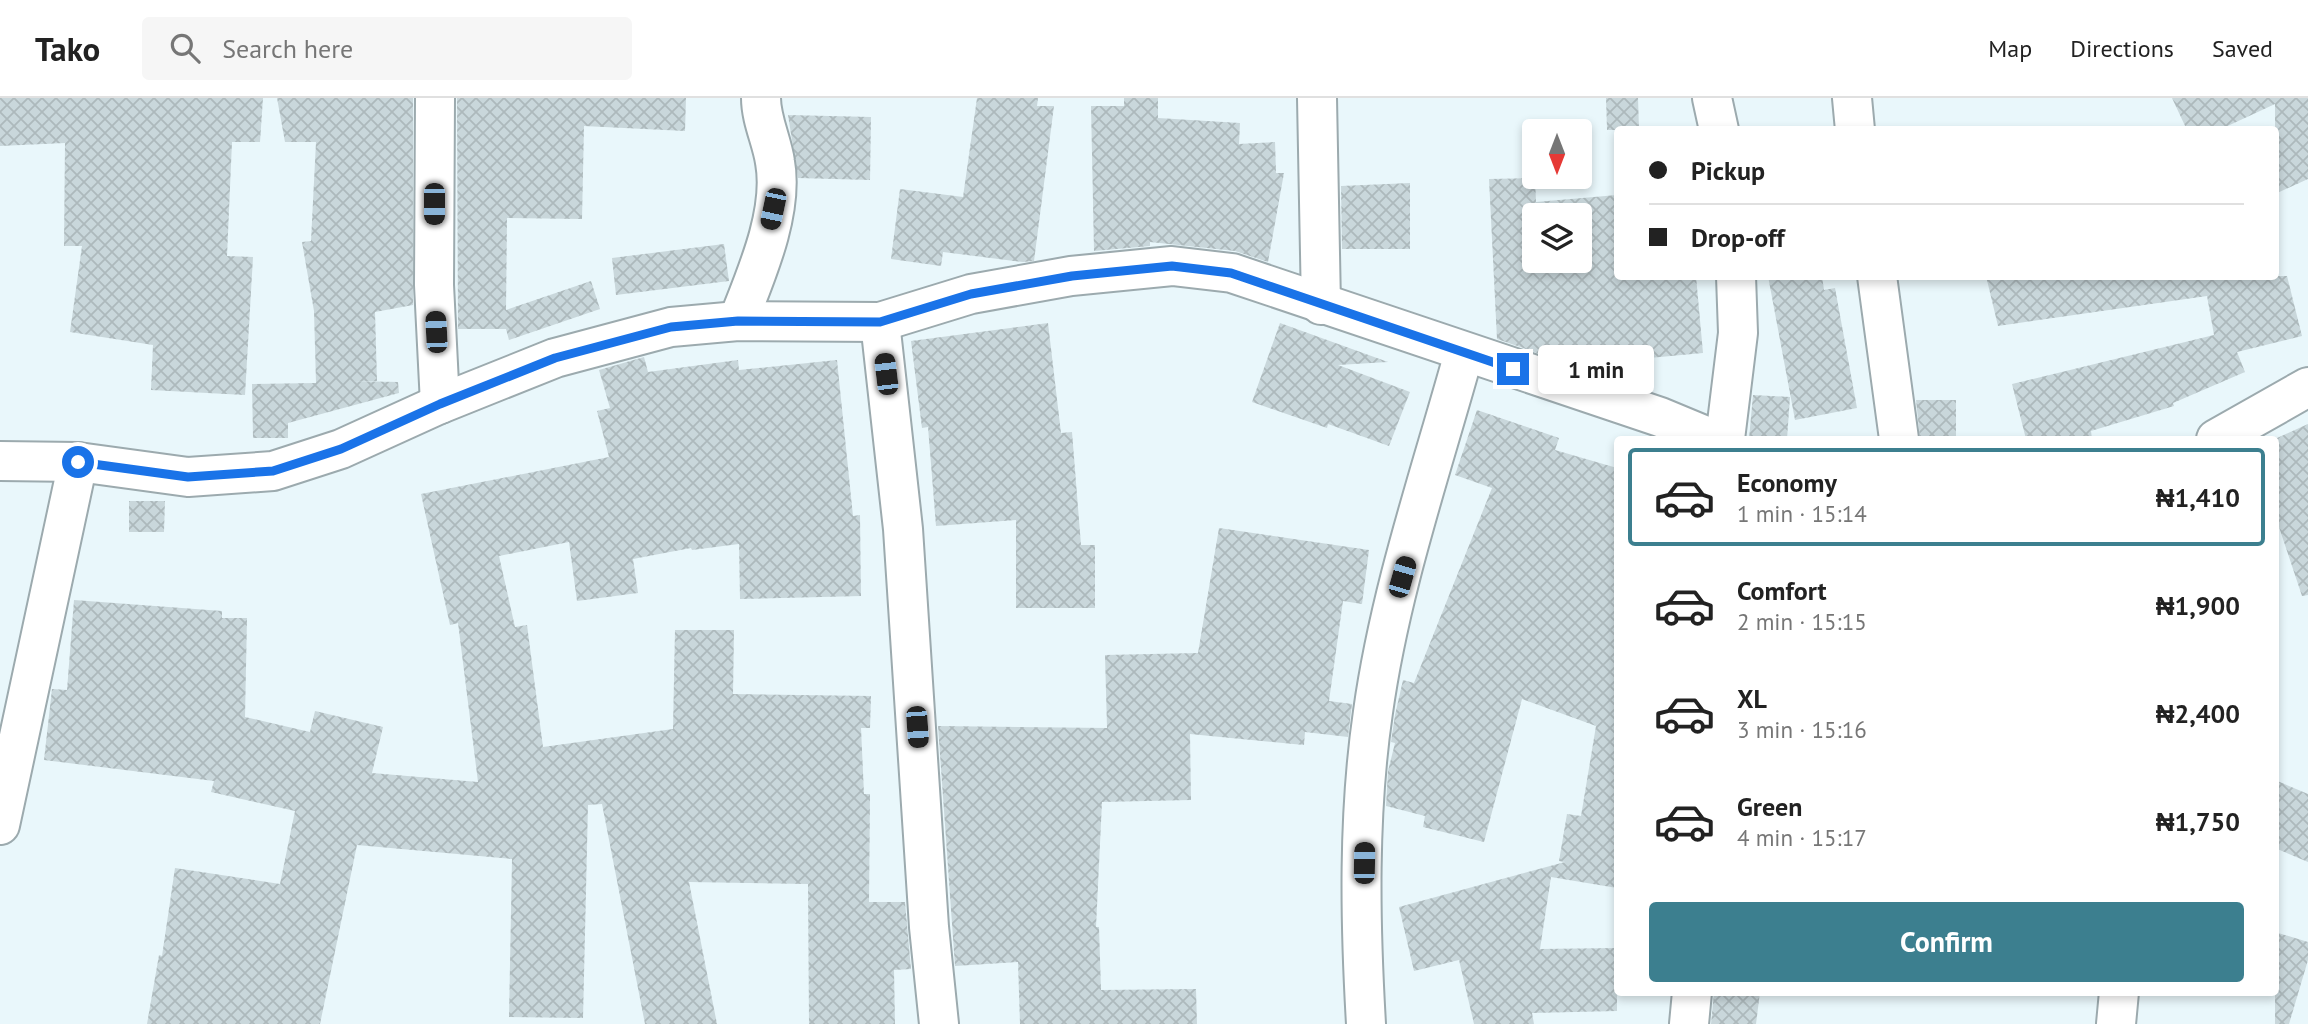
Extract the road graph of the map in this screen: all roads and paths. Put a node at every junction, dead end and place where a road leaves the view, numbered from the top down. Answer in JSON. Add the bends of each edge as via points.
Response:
{"nodes":[{"id":1,"x":435,"y":98,"type":"edge"},
{"id":2,"x":761,"y":98,"type":"edge"},
{"id":3,"x":1317,"y":98,"type":"edge"},
{"id":4,"x":1712,"y":98,"type":"edge"},
{"id":5,"x":1852,"y":98,"type":"edge"},
{"id":6,"x":1718,"y":126,"type":"edge"},
{"id":7,"x":1855,"y":126,"type":"edge"},
{"id":8,"x":1736,"y":280,"type":"edge"},
{"id":9,"x":1878,"y":280,"type":"edge"},
{"id":10,"x":1321,"y":305,"type":"junction"},
{"id":11,"x":738,"y":321,"type":"junction"},
{"id":12,"x":880,"y":322,"type":"junction"},
{"id":13,"x":1464,"y":353,"type":"junction"},
{"id":14,"x":2308,"y":387,"type":"edge"},
{"id":15,"x":440,"y":404,"type":"junction"},
{"id":16,"x":1706,"y":436,"type":"edge"},
{"id":17,"x":1725,"y":436,"type":"edge"},
{"id":18,"x":1899,"y":436,"type":"edge"},
{"id":19,"x":2221,"y":436,"type":"edge"},
{"id":20,"x":0,"y":461,"type":"edge"},
{"id":21,"x":78,"y":462,"type":"junction"},
{"id":22,"x":0,"y":825,"type":"edge"},
{"id":23,"x":1692,"y":996,"type":"edge"},
{"id":24,"x":2119,"y":996,"type":"edge"},
{"id":25,"x":939,"y":1024,"type":"edge"},
{"id":26,"x":1366,"y":1024,"type":"edge"},
{"id":27,"x":1689,"y":1024,"type":"edge"},
{"id":28,"x":2116,"y":1024,"type":"edge"}],
"edges":[{"from":1,"to":15,"type":"street","via":[[434,285]]},
{"from":2,"to":11,"type":"street","via":[[777,186],[761,264]]},
{"from":3,"to":10,"type":"street"},
{"from":4,"to":6,"type":"street"},
{"from":5,"to":7,"type":"street"},
{"from":8,"to":17,"type":"street","via":[[1738,332]]},
{"from":9,"to":18,"type":"street"},
{"from":10,"to":12,"type":"street","via":[[1231,273],[1172,266],[1072,276],[971,294]]},
{"from":10,"to":13,"type":"street"},
{"from":11,"to":12,"type":"street"},
{"from":11,"to":15,"type":"street","via":[[671,327],[555,358]]},
{"from":12,"to":25,"type":"street","via":[[903,529]]},
{"from":13,"to":16,"type":"street"},
{"from":13,"to":26,"type":"street","via":[[1395,598],[1373,713],[1365,809]]},
{"from":14,"to":19,"type":"street"},
{"from":15,"to":21,"type":"street","via":[[341,449],[273,471],[188,477]]},
{"from":20,"to":21,"type":"street"},
{"from":21,"to":22,"type":"street"},
{"from":23,"to":27,"type":"street"},
{"from":24,"to":28,"type":"street"}]}
